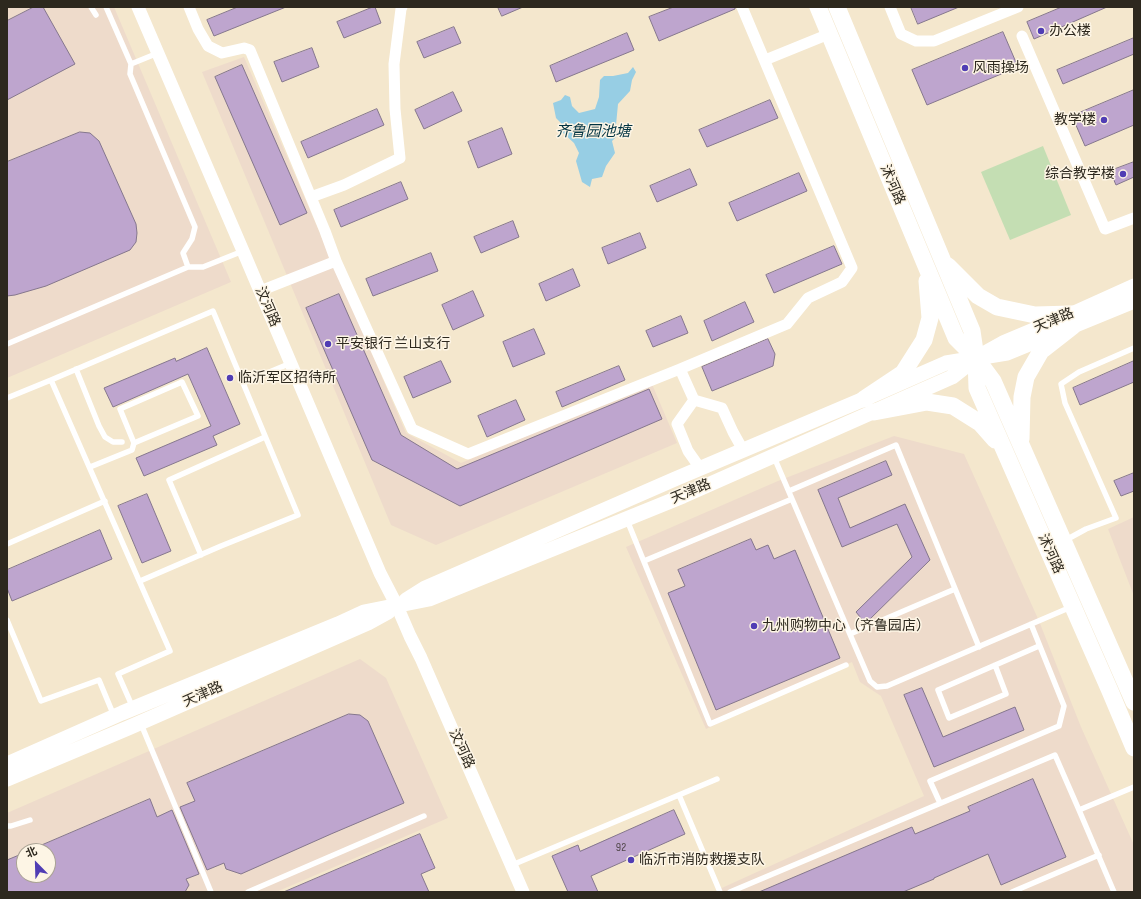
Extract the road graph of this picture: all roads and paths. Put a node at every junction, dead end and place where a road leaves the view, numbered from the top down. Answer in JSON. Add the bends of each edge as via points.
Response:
{"nodes":[{"id":1,"x":91,"y":7,"type":"edge"},
{"id":2,"x":106,"y":7,"type":"edge"},
{"id":3,"x":138,"y":7,"type":"edge"},
{"id":4,"x":146,"y":7,"type":"edge"},
{"id":5,"x":189,"y":7,"type":"edge"},
{"id":6,"x":402,"y":7,"type":"edge"},
{"id":7,"x":742,"y":7,"type":"edge"},
{"id":8,"x":818,"y":7,"type":"edge"},
{"id":9,"x":837,"y":7,"type":"edge"},
{"id":10,"x":890,"y":7,"type":"edge"},
{"id":11,"x":1018,"y":7,"type":"edge"},
{"id":12,"x":96,"y":15,"type":"dead end"},
{"id":13,"x":829,"y":34,"type":"junction"},
{"id":14,"x":1022,"y":36,"type":"dead end"},
{"id":15,"x":158,"y":53,"type":"junction"},
{"id":16,"x":765,"y":60,"type":"junction"},
{"id":17,"x":131,"y":64,"type":"junction"},
{"id":18,"x":311,"y":197,"type":"junction"},
{"id":19,"x":1134,"y":218,"type":"edge"},
{"id":20,"x":243,"y":251,"type":"junction"},
{"id":21,"x":336,"y":261,"type":"junction"},
{"id":22,"x":943,"y":261,"type":"junction"},
{"id":23,"x":188,"y":267,"type":"junction"},
{"id":24,"x":926,"y":267,"type":"junction"},
{"id":25,"x":1134,"y":286,"type":"edge"},
{"id":26,"x":265,"y":288,"type":"junction"},
{"id":27,"x":1134,"y":300,"type":"edge"},
{"id":28,"x":1072,"y":320,"type":"junction"},
{"id":29,"x":7,"y":344,"type":"edge"},
{"id":30,"x":1134,"y":348,"type":"edge"},
{"id":31,"x":976,"y":358,"type":"junction"},
{"id":32,"x":291,"y":363,"type":"junction"},
{"id":33,"x":76,"y":369,"type":"junction"},
{"id":34,"x":680,"y":369,"type":"junction"},
{"id":35,"x":51,"y":380,"type":"junction"},
{"id":36,"x":243,"y":383,"type":"junction"},
{"id":37,"x":7,"y":398,"type":"edge"},
{"id":38,"x":694,"y":400,"type":"junction"},
{"id":39,"x":869,"y":405,"type":"junction"},
{"id":40,"x":266,"y":437,"type":"junction"},
{"id":41,"x":122,"y":442,"type":"dead end"},
{"id":42,"x":134,"y":443,"type":"junction"},
{"id":43,"x":1021,"y":445,"type":"junction"},
{"id":44,"x":743,"y":450,"type":"junction"},
{"id":45,"x":1006,"y":453,"type":"junction"},
{"id":46,"x":773,"y":456,"type":"junction"},
{"id":47,"x":90,"y":467,"type":"junction"},
{"id":48,"x":700,"y":468,"type":"junction"},
{"id":49,"x":789,"y":491,"type":"junction"},
{"id":50,"x":792,"y":499,"type":"junction"},
{"id":51,"x":105,"y":501,"type":"junction"},
{"id":52,"x":627,"y":519,"type":"junction"},
{"id":53,"x":1064,"y":541,"type":"junction"},
{"id":54,"x":7,"y":544,"type":"edge"},
{"id":55,"x":201,"y":555,"type":"junction"},
{"id":56,"x":644,"y":561,"type":"junction"},
{"id":57,"x":140,"y":581,"type":"junction"},
{"id":58,"x":955,"y":589,"type":"junction"},
{"id":59,"x":398,"y":606,"type":"junction"},
{"id":60,"x":1073,"y":606,"type":"junction"},
{"id":61,"x":7,"y":620,"type":"edge"},
{"id":62,"x":1031,"y":624,"type":"junction"},
{"id":63,"x":13,"y":634,"type":"junction"},
{"id":64,"x":850,"y":634,"type":"junction"},
{"id":65,"x":7,"y":637,"type":"edge"},
{"id":66,"x":1039,"y":646,"type":"junction"},
{"id":67,"x":979,"y":647,"type":"junction"},
{"id":68,"x":846,"y":665,"type":"dead end"},
{"id":69,"x":995,"y":665,"type":"junction"},
{"id":70,"x":1134,"y":702,"type":"edge"},
{"id":71,"x":134,"y":708,"type":"junction"},
{"id":72,"x":114,"y":716,"type":"junction"},
{"id":73,"x":140,"y":723,"type":"junction"},
{"id":74,"x":1134,"y":748,"type":"edge"},
{"id":75,"x":7,"y":764,"type":"edge"},
{"id":76,"x":7,"y":779,"type":"edge"},
{"id":77,"x":717,"y":779,"type":"dead end"},
{"id":78,"x":1134,"y":787,"type":"edge"},
{"id":79,"x":679,"y":795,"type":"junction"},
{"id":80,"x":940,"y":803,"type":"junction"},
{"id":81,"x":1079,"y":810,"type":"junction"},
{"id":82,"x":424,"y":816,"type":"dead end"},
{"id":83,"x":30,"y":820,"type":"dead end"},
{"id":84,"x":7,"y":826,"type":"edge"},
{"id":85,"x":1099,"y":855,"type":"junction"},
{"id":86,"x":512,"y":865,"type":"junction"},
{"id":87,"x":211,"y":892,"type":"edge"},
{"id":88,"x":248,"y":892,"type":"edge"},
{"id":89,"x":517,"y":892,"type":"edge"},
{"id":90,"x":523,"y":892,"type":"edge"},
{"id":91,"x":720,"y":892,"type":"edge"},
{"id":92,"x":730,"y":892,"type":"edge"},
{"id":93,"x":1012,"y":892,"type":"edge"},
{"id":94,"x":1114,"y":892,"type":"edge"}],
"edges":[{"from":1,"to":12,"type":"lane"},
{"from":2,"to":17,"type":"lane"},
{"from":3,"to":15,"type":"street","name":"汶河路"},
{"from":4,"to":26,"type":"street","name":"汶河路"},
{"from":5,"to":18,"type":"street","via":[[208,46],[222,53],[244,48],[250,50]]},
{"from":6,"to":18,"type":"street","via":[[394,64],[400,158],[344,185]]},
{"from":7,"to":16,"type":"street"},
{"from":8,"to":13,"type":"main road","name":"沭河路"},
{"from":9,"to":22,"type":"main road","name":"沭河路"},
{"from":10,"to":11,"type":"street","via":[[901,34],[916,41],[934,41]]},
{"from":13,"to":16,"type":"street"},
{"from":13,"to":24,"type":"main road","name":"沭河路"},
{"from":14,"to":19,"type":"street","via":[[1105,229]]},
{"from":15,"to":17,"type":"lane"},
{"from":15,"to":20,"type":"street","name":"汶河路"},
{"from":16,"to":34,"type":"street","via":[[852,268],[842,282],[808,298],[787,324]]},
{"from":17,"to":23,"type":"lane","via":[[130,74],[195,227],[192,239],[182,253]]},
{"from":18,"to":21,"type":"street"},
{"from":20,"to":23,"type":"lane","via":[[203,267]]},
{"from":20,"to":32,"type":"street","name":"汶河路"},
{"from":21,"to":26,"type":"street"},
{"from":21,"to":34,"type":"street","via":[[412,429],[468,454]]},
{"from":22,"to":28,"type":"main road","via":[[978,296],[998,307]]},
{"from":22,"to":31,"type":"main road","name":"沭河路","via":[[972,331]]},
{"from":23,"to":29,"type":"lane"},
{"from":24,"to":31,"type":"main road","name":"沭河路","via":[[956,338]]},
{"from":24,"to":39,"type":"main road","via":[[930,318],[924,340],[903,373]]},
{"from":25,"to":28,"type":"main road","name":"天津路"},
{"from":26,"to":59,"type":"street","name":"汶河路","via":[[387,570]]},
{"from":27,"to":28,"type":"main road","name":"天津路"},
{"from":28,"to":31,"type":"main road","name":"天津路","via":[[1008,353]]},
{"from":28,"to":43,"type":"main road","via":[[1041,351],[1026,377],[1022,397]]},
{"from":30,"to":53,"type":"lane","via":[[1079,372],[1061,384],[1065,403],[1116,518],[1086,529]]},
{"from":31,"to":39,"type":"main road","name":"天津路","via":[[946,363]]},
{"from":31,"to":43,"type":"main road","name":"沭河路","via":[[993,381]]},
{"from":31,"to":45,"type":"main road","name":"沭河路","via":[[977,388]]},
{"from":32,"to":36,"type":"lane"},
{"from":32,"to":59,"type":"street","name":"汶河路","via":[[380,573]]},
{"from":33,"to":35,"type":"lane"},
{"from":33,"to":36,"type":"lane","via":[[212,311]]},
{"from":33,"to":41,"type":"lane","via":[[105,437],[113,442]]},
{"from":34,"to":38,"type":"street"},
{"from":35,"to":37,"type":"lane"},
{"from":35,"to":47,"type":"lane"},
{"from":36,"to":40,"type":"lane"},
{"from":38,"to":44,"type":"street","via":[[722,408]]},
{"from":38,"to":48,"type":"street","via":[[677,424],[688,451]]},
{"from":39,"to":44,"type":"main road","name":"天津路"},
{"from":39,"to":45,"type":"main road","via":[[927,402],[953,406],[980,423]]},
{"from":39,"to":46,"type":"main road","name":"天津路"},
{"from":40,"to":55,"type":"lane","via":[[169,480]]},
{"from":40,"to":55,"type":"lane","via":[[298,515]]},
{"from":42,"to":42,"type":"lane","via":[[198,416],[182,382],[120,409]]},
{"from":42,"to":47,"type":"lane","via":[[132,450]]},
{"from":43,"to":53,"type":"main road","name":"沭河路"},
{"from":44,"to":48,"type":"main road","name":"天津路"},
{"from":45,"to":60,"type":"main road","name":"沭河路"},
{"from":46,"to":49,"type":"lane"},
{"from":46,"to":52,"type":"main road","name":"天津路"},
{"from":47,"to":51,"type":"lane"},
{"from":48,"to":59,"type":"main road","name":"天津路","via":[[425,588]]},
{"from":49,"to":50,"type":"lane"},
{"from":49,"to":58,"type":"lane","via":[[896,445]]},
{"from":50,"to":56,"type":"lane"},
{"from":50,"to":64,"type":"lane"},
{"from":51,"to":54,"type":"lane"},
{"from":51,"to":57,"type":"lane"},
{"from":52,"to":56,"type":"lane"},
{"from":52,"to":59,"type":"main road","name":"天津路","via":[[429,599]]},
{"from":53,"to":70,"type":"main road","name":"沭河路"},
{"from":55,"to":57,"type":"lane"},
{"from":56,"to":68,"type":"lane","via":[[710,724]]},
{"from":57,"to":71,"type":"lane","via":[[170,651],[118,674]]},
{"from":58,"to":64,"type":"lane"},
{"from":58,"to":67,"type":"lane"},
{"from":59,"to":71,"type":"main road","name":"天津路","via":[[364,612]]},
{"from":59,"to":73,"type":"main road","name":"天津路","via":[[368,623]]},
{"from":59,"to":86,"type":"street","name":"汶河路"},
{"from":59,"to":89,"type":"street","name":"汶河路","via":[[404,638],[416,660]]},
{"from":60,"to":62,"type":"lane"},
{"from":60,"to":74,"type":"main road","name":"沭河路"},
{"from":61,"to":63,"type":"lane"},
{"from":62,"to":66,"type":"lane"},
{"from":62,"to":67,"type":"lane"},
{"from":63,"to":65,"type":"lane"},
{"from":63,"to":72,"type":"lane","via":[[41,701],[99,680]]},
{"from":64,"to":67,"type":"lane","via":[[870,681],[877,687],[887,686]]},
{"from":66,"to":69,"type":"lane"},
{"from":66,"to":80,"type":"lane","via":[[1064,706],[1059,726],[930,781]]},
{"from":69,"to":69,"type":"lane","via":[[1006,694],[949,718],[938,690]]},
{"from":71,"to":72,"type":"main road","name":"天津路"},
{"from":72,"to":75,"type":"main road","name":"天津路"},
{"from":73,"to":76,"type":"main road","name":"天津路"},
{"from":73,"to":87,"type":"lane"},
{"from":77,"to":79,"type":"lane"},
{"from":78,"to":81,"type":"lane"},
{"from":79,"to":86,"type":"lane"},
{"from":79,"to":91,"type":"lane"},
{"from":80,"to":81,"type":"lane","via":[[1055,755]]},
{"from":80,"to":92,"type":"lane"},
{"from":81,"to":85,"type":"lane"},
{"from":82,"to":88,"type":"lane"},
{"from":83,"to":84,"type":"lane"},
{"from":85,"to":93,"type":"lane"},
{"from":85,"to":94,"type":"lane"},
{"from":86,"to":90,"type":"street","name":"汶河路"}]}
